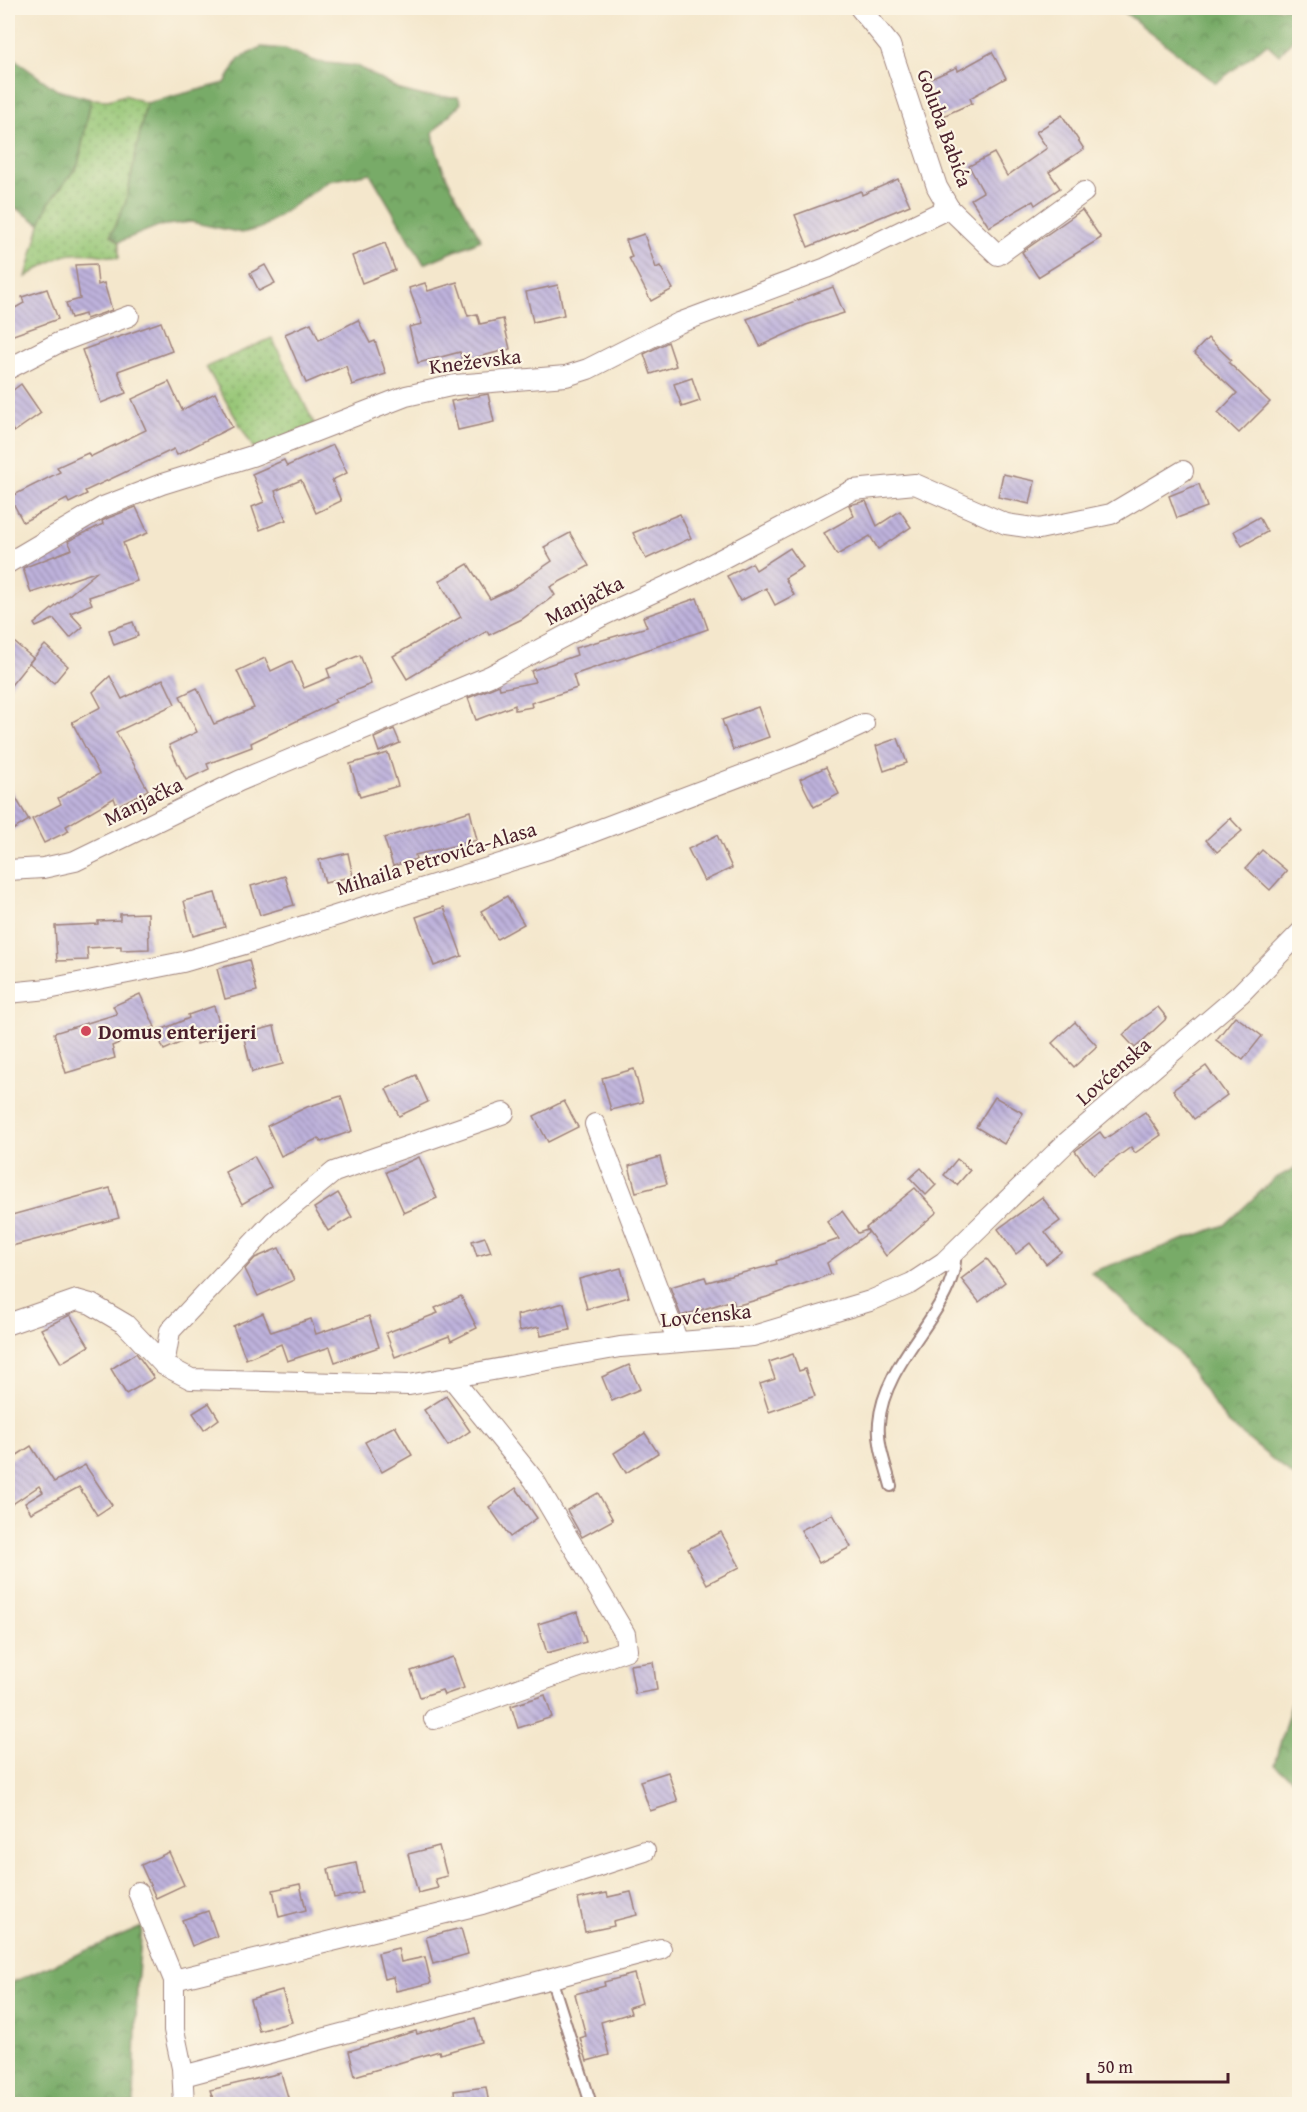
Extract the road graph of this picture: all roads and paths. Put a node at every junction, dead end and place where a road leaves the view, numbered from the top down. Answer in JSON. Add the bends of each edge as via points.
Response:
{"nodes":[{"id":1,"x":860,"y":8,"type":"edge"},
{"id":2,"x":1084,"y":192,"type":"dead end"},
{"id":3,"x":949,"y":208,"type":"junction"},
{"id":4,"x":129,"y":316,"type":"dead end"},
{"id":5,"x":8,"y":369,"type":"edge"},
{"id":6,"x":1183,"y":471,"type":"dead end"},
{"id":7,"x":8,"y":563,"type":"edge"},
{"id":8,"x":864,"y":724,"type":"dead end"},
{"id":9,"x":8,"y":870,"type":"edge"},
{"id":10,"x":1299,"y":933,"type":"edge"},
{"id":11,"x":8,"y":993,"type":"edge"},
{"id":12,"x":504,"y":1113,"type":"dead end"},
{"id":13,"x":595,"y":1124,"type":"dead end"},
{"id":14,"x":955,"y":1251,"type":"junction"},
{"id":15,"x":8,"y":1324,"type":"edge"},
{"id":16,"x":678,"y":1342,"type":"junction"},
{"id":17,"x":164,"y":1365,"type":"junction"},
{"id":18,"x":450,"y":1376,"type":"junction"},
{"id":19,"x":891,"y":1486,"type":"dead end"},
{"id":20,"x":434,"y":1719,"type":"dead end"},
{"id":21,"x":645,"y":1851,"type":"dead end"},
{"id":22,"x":138,"y":1892,"type":"dead end"},
{"id":23,"x":661,"y":1949,"type":"dead end"},
{"id":24,"x":551,"y":1978,"type":"junction"},
{"id":25,"x":174,"y":1980,"type":"junction"},
{"id":26,"x":183,"y":2076,"type":"junction"},
{"id":27,"x":184,"y":2104,"type":"edge"},
{"id":28,"x":591,"y":2104,"type":"edge"}],
"edges":[{"from":1,"to":3,"type":"street","name":"Goluba Babića","via":[[890,45],[937,187]]},
{"from":2,"to":3,"type":"street","name":"Goluba Babića","via":[[998,255]]},
{"from":3,"to":7,"type":"street","name":"Kneževska","via":[[826,268],[679,323],[588,369],[566,375],[455,385],[406,396],[252,456],[103,507]]},
{"from":4,"to":5,"type":"street","via":[[58,343]]},
{"from":6,"to":9,"type":"street","name":"Manjačka","via":[[1111,514],[1039,529],[1006,524],[915,484],[853,490],[490,676],[239,781],[75,861]]},
{"from":8,"to":11,"type":"street","name":"Mihaila Petrovića-Alasa","via":[[801,753],[548,849],[183,962],[48,989]]},
{"from":10,"to":14,"type":"street","name":"Lovćenska","via":[[1240,994],[1067,1143]]},
{"from":12,"to":17,"type":"street","via":[[334,1172],[273,1222],[170,1331]]},
{"from":13,"to":16,"type":"street"},
{"from":14,"to":16,"type":"street","name":"Lovćenska","via":[[912,1283],[870,1301],[753,1336]]},
{"from":14,"to":19,"type":"lane","via":[[956,1268],[947,1292],[885,1391],[878,1426]]},
{"from":15,"to":17,"type":"street","name":"Lovćenska","via":[[76,1300],[91,1304],[124,1324]]},
{"from":16,"to":18,"type":"street","name":"Lovćenska","via":[[620,1347]]},
{"from":17,"to":18,"type":"street","name":"Lovćenska","via":[[191,1379],[211,1381],[409,1385]]},
{"from":18,"to":20,"type":"street","via":[[534,1480],[625,1634],[627,1650]]},
{"from":21,"to":25,"type":"street","via":[[482,1904]]},
{"from":22,"to":25,"type":"street"},
{"from":23,"to":24,"type":"street"},
{"from":24,"to":26,"type":"street"},
{"from":24,"to":28,"type":"lane"},
{"from":25,"to":26,"type":"street","via":[[174,2030]]},
{"from":26,"to":27,"type":"street"}]}
